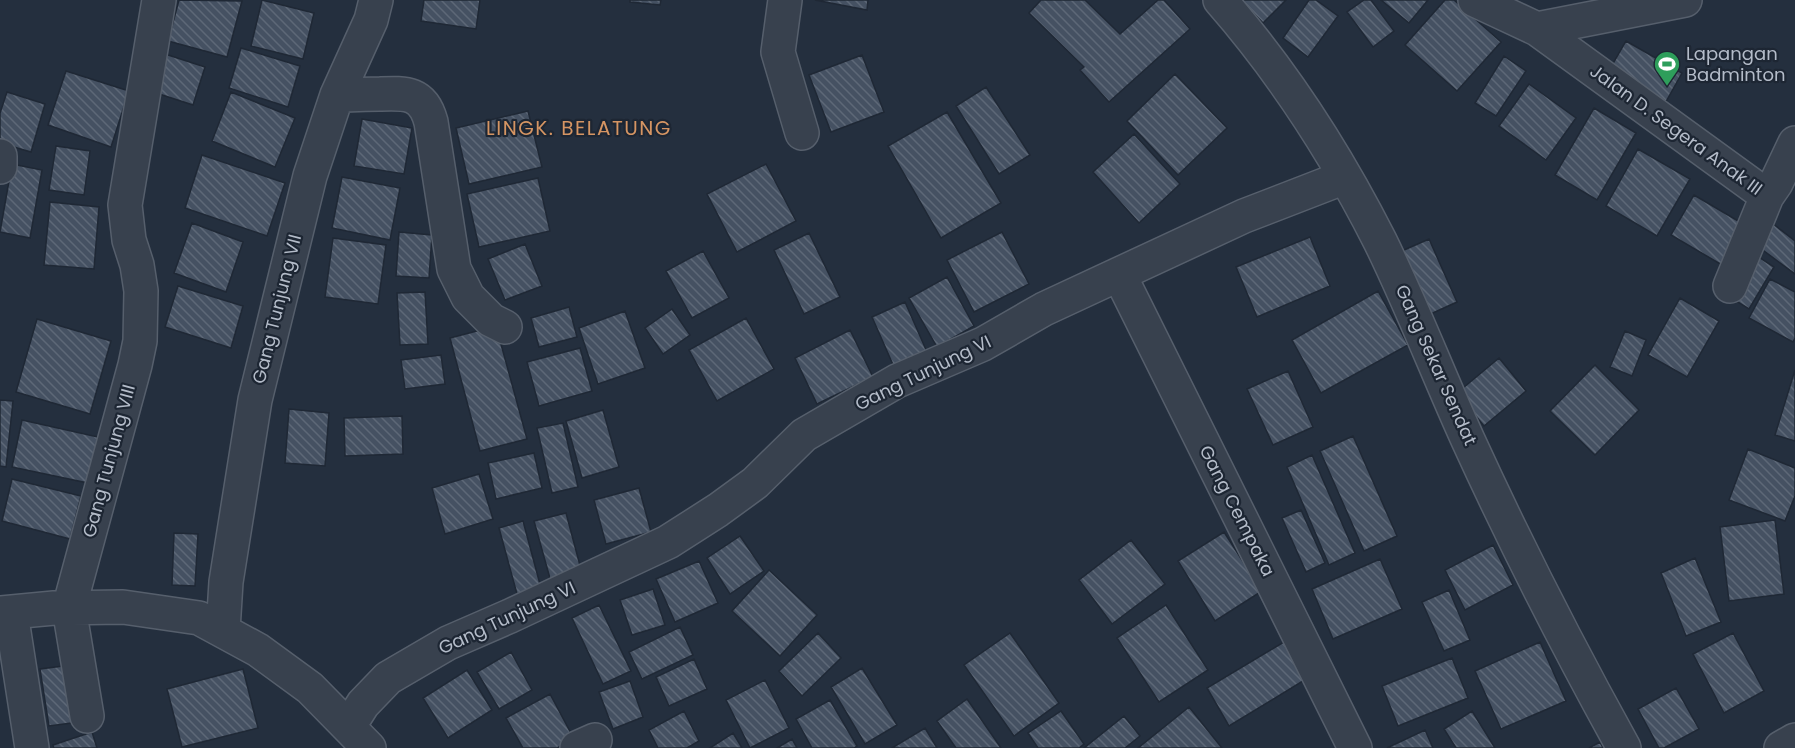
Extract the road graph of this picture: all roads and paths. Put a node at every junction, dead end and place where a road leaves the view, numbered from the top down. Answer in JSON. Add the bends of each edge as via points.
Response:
{"nodes":[{"id":1,"x":159,"y":0,"type":"edge"},
{"id":2,"x":376,"y":0,"type":"edge"},
{"id":3,"x":785,"y":0,"type":"edge"},
{"id":4,"x":1220,"y":0,"type":"edge"},
{"id":5,"x":1474,"y":0,"type":"edge"},
{"id":6,"x":1685,"y":0,"type":"edge"},
{"id":7,"x":1537,"y":29,"type":"junction"},
{"id":8,"x":337,"y":95,"type":"junction"},
{"id":9,"x":802,"y":133,"type":"dead end"},
{"id":10,"x":1795,"y":142,"type":"edge"},
{"id":11,"x":0,"y":156,"type":"edge"},
{"id":12,"x":0,"y":167,"type":"edge"},
{"id":13,"x":1345,"y":177,"type":"junction"},
{"id":14,"x":1767,"y":196,"type":"junction"},
{"id":15,"x":1119,"y":274,"type":"junction"},
{"id":16,"x":1730,"y":286,"type":"dead end"},
{"id":17,"x":506,"y":327,"type":"dead end"},
{"id":18,"x":69,"y":608,"type":"junction"},
{"id":19,"x":6,"y":613,"type":"edge"},
{"id":20,"x":223,"y":630,"type":"junction"},
{"id":21,"x":87,"y":716,"type":"dead end"},
{"id":22,"x":359,"y":737,"type":"edge"},
{"id":23,"x":1795,"y":740,"type":"edge"},
{"id":24,"x":32,"y":748,"type":"edge"},
{"id":25,"x":1355,"y":748,"type":"edge"},
{"id":26,"x":1624,"y":748,"type":"edge"},
{"id":27,"x":1781,"y":748,"type":"edge"}],
"edges":[{"from":1,"to":18,"type":"street","name":"Gang Tunjung VIII","via":[[124,205],[141,291],[140,341]]},
{"from":2,"to":8,"type":"street","name":"Gang Tunjung VII"},
{"from":3,"to":9,"type":"street","via":[[778,52]]},
{"from":4,"to":13,"type":"street","name":"Gang Sekar Sendat","via":[[1298,101]]},
{"from":5,"to":7,"type":"street","name":"Jalan D. Segera Anak III"},
{"from":6,"to":7,"type":"street"},
{"from":7,"to":14,"type":"street","name":"Jalan D. Segera Anak III"},
{"from":8,"to":17,"type":"street","via":[[406,94],[420,100],[426,108],[454,269],[468,297],[491,320]]},
{"from":8,"to":20,"type":"street","name":"Gang Tunjung VII","via":[[310,176],[255,400],[226,582]]},
{"from":10,"to":14,"type":"street","name":"Jalan D. Segera Anak III"},
{"from":11,"to":12,"type":"street"},
{"from":13,"to":15,"type":"street","name":"Gang Tunjung VI","via":[[1244,216]]},
{"from":13,"to":26,"type":"street","name":"Gang Sekar Sendat","via":[[1396,275],[1496,501]]},
{"from":14,"to":16,"type":"street"},
{"from":15,"to":22,"type":"street","name":"Gang Tunjung VI","via":[[1044,309],[983,344],[897,381],[804,435],[755,483],[668,542],[448,643],[388,678],[363,704]]},
{"from":15,"to":25,"type":"street","name":"Gang Cempaka"},
{"from":18,"to":19,"type":"street"},
{"from":18,"to":20,"type":"street","via":[[123,607],[199,618]]},
{"from":18,"to":21,"type":"street","name":"Gang Tunjung VIII"},
{"from":19,"to":24,"type":"street"},
{"from":20,"to":22,"type":"street","via":[[310,688]]},
{"from":23,"to":27,"type":"street"}]}
